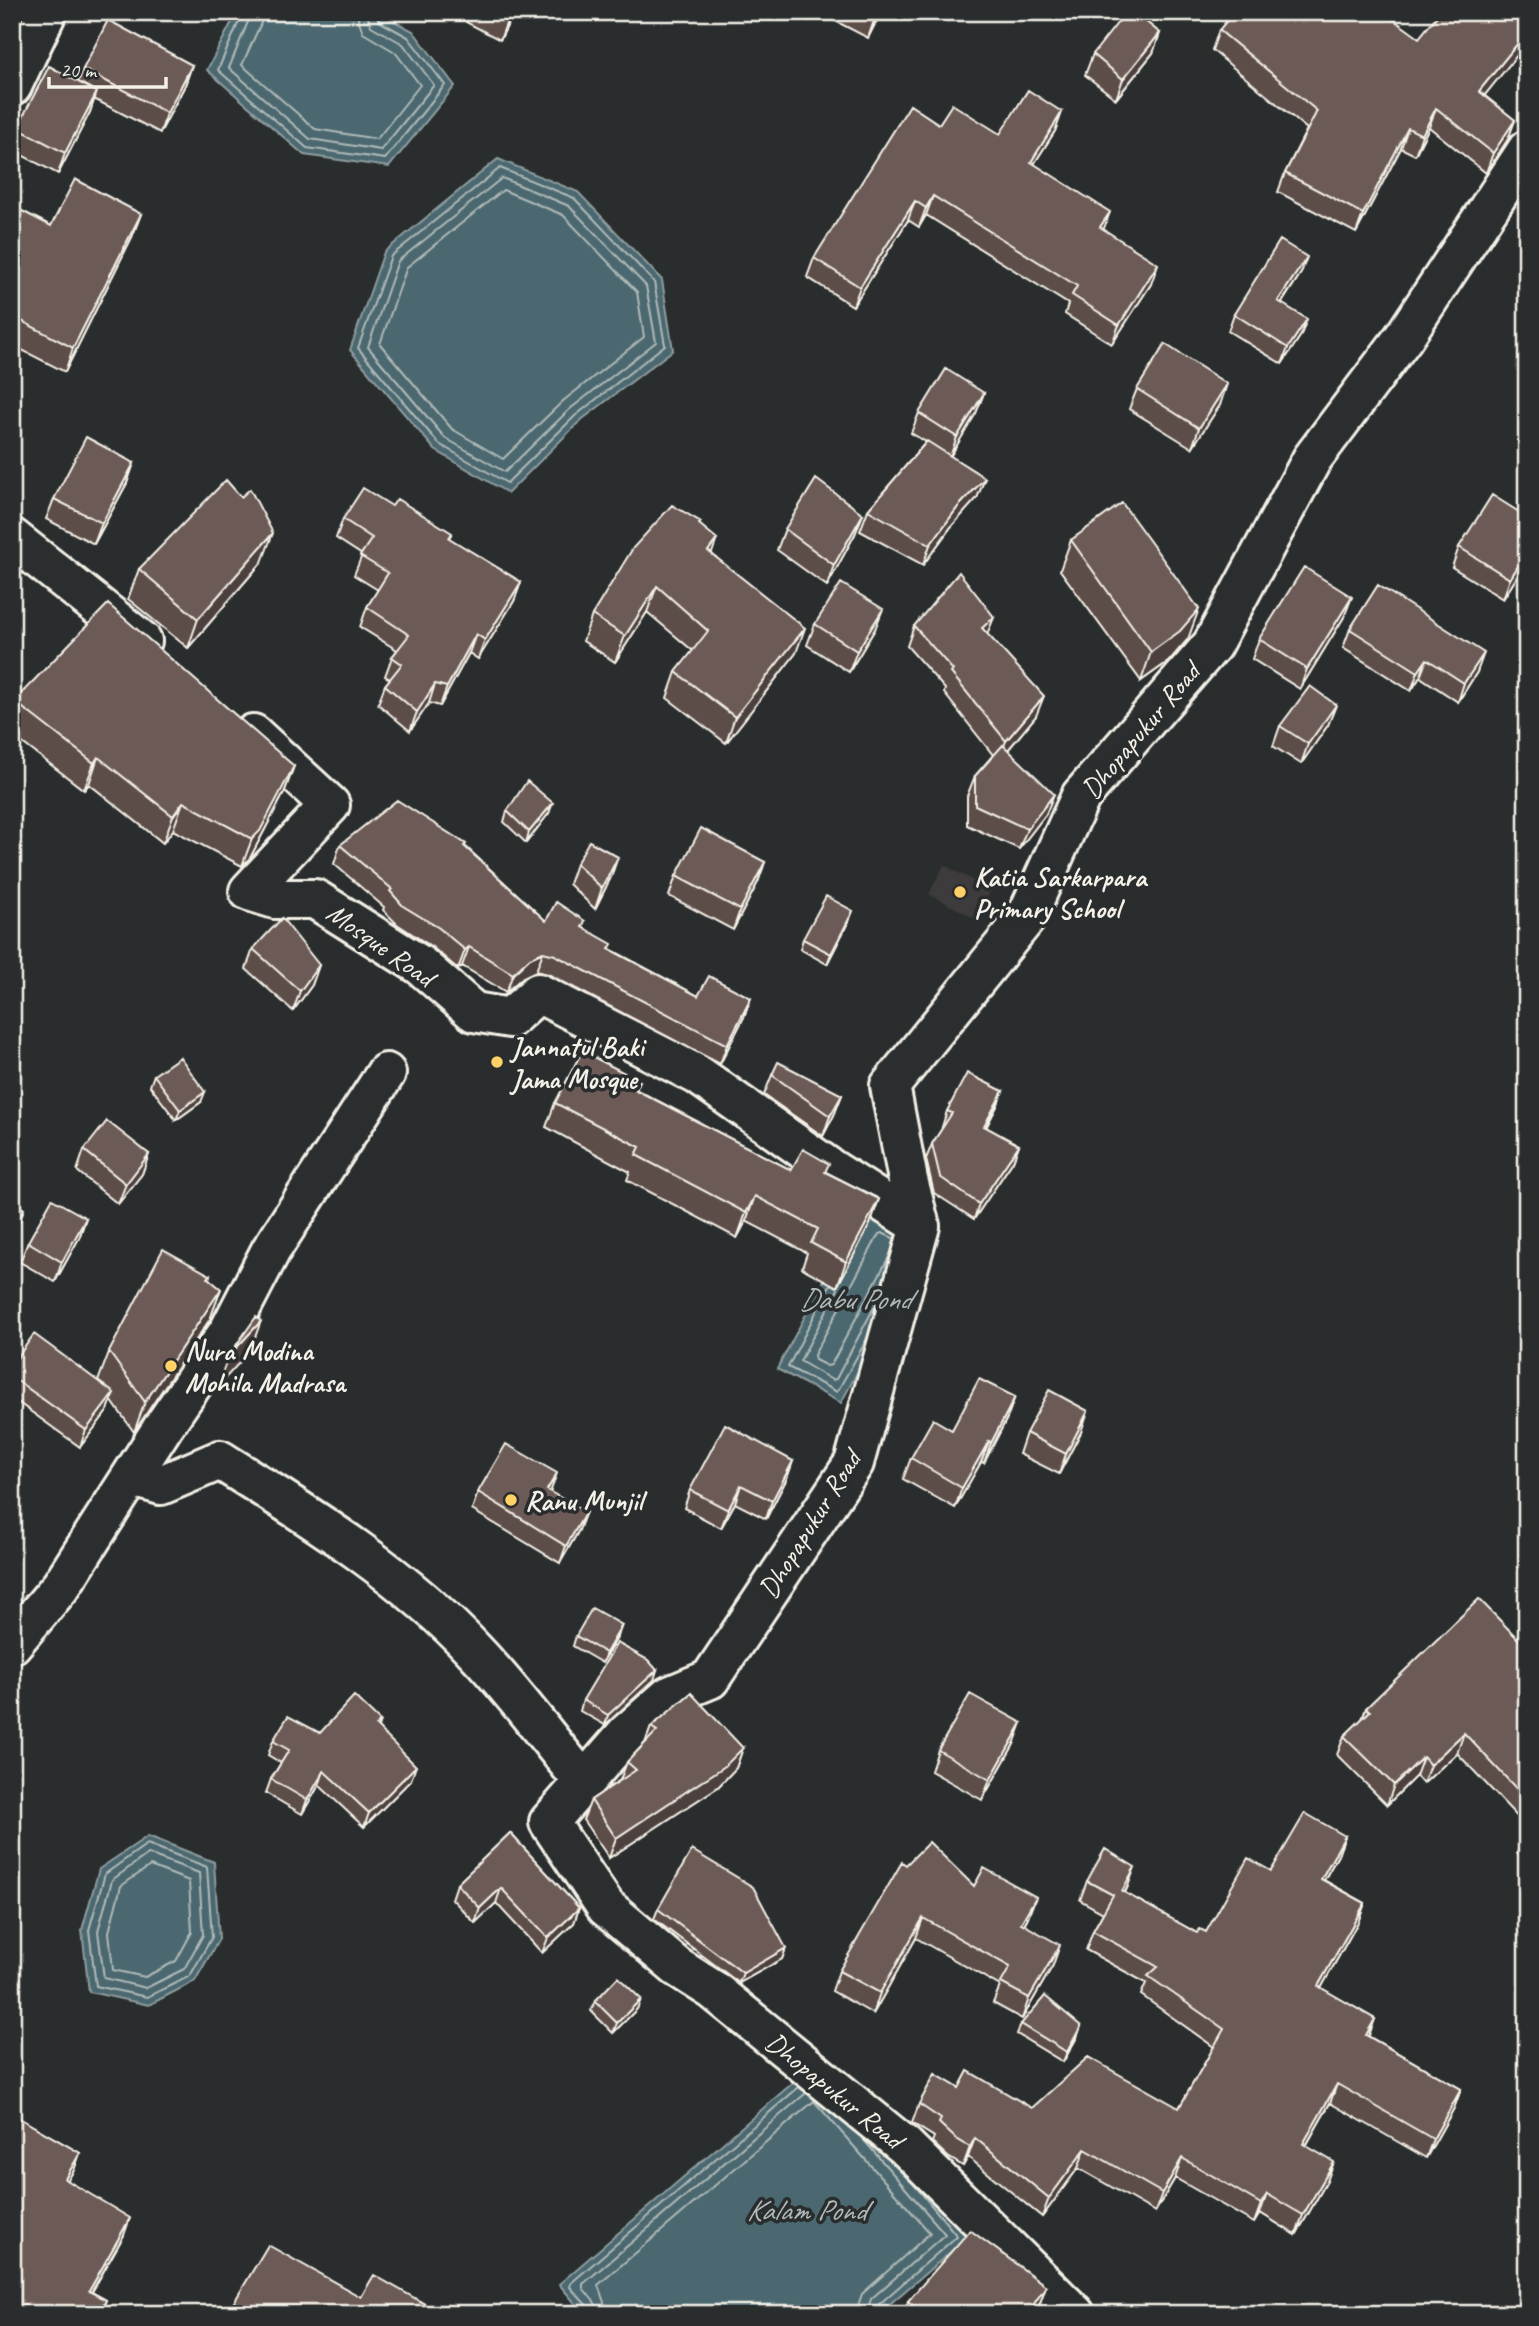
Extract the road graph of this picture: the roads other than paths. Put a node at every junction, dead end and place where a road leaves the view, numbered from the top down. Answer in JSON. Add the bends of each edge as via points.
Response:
{"nodes":[{"id":1,"x":47,"y":12,"type":"edge"},
{"id":2,"x":12,"y":86,"type":"edge"},
{"id":3,"x":1527,"y":150,"type":"edge"},
{"id":4,"x":12,"y":538,"type":"edge"},
{"id":5,"x":171,"y":665,"type":"edge"},
{"id":6,"x":224,"y":708,"type":"edge"},
{"id":7,"x":386,"y":1073,"type":"dead end"},
{"id":8,"x":920,"y":1226,"type":"junction"},
{"id":9,"x":133,"y":1476,"type":"junction"},
{"id":10,"x":12,"y":1644,"type":"edge"},
{"id":11,"x":584,"y":1782,"type":"junction"},
{"id":12,"x":1075,"y":2314,"type":"edge"}],
"edges":[{"from":1,"to":2,"type":"street"},
{"from":3,"to":8,"type":"street","name":"Dhopapukur Road","via":[[1404,337],[1312,459],[1212,645],[1081,796],[1026,918],[890,1086]]},
{"from":4,"to":5,"type":"street"},
{"from":6,"to":8,"type":"street","name":"Mosque Road","via":[[330,805],[249,891],[275,899],[315,899],[420,965],[474,1012],[510,1018],[538,993],[698,1075],[831,1170]]},
{"from":7,"to":9,"type":"street","via":[[271,1250],[229,1331]]},
{"from":8,"to":11,"type":"street","name":"Dhopapukur Road","via":[[854,1463],[710,1679],[668,1696]]},
{"from":9,"to":10,"type":"street","via":[[61,1586]]},
{"from":9,"to":11,"type":"street","via":[[161,1485],[220,1460],[328,1528],[474,1650]]},
{"from":11,"to":12,"type":"street","name":"Dhopapukur Road","via":[[549,1822],[606,1907],[905,2146]]}]}
